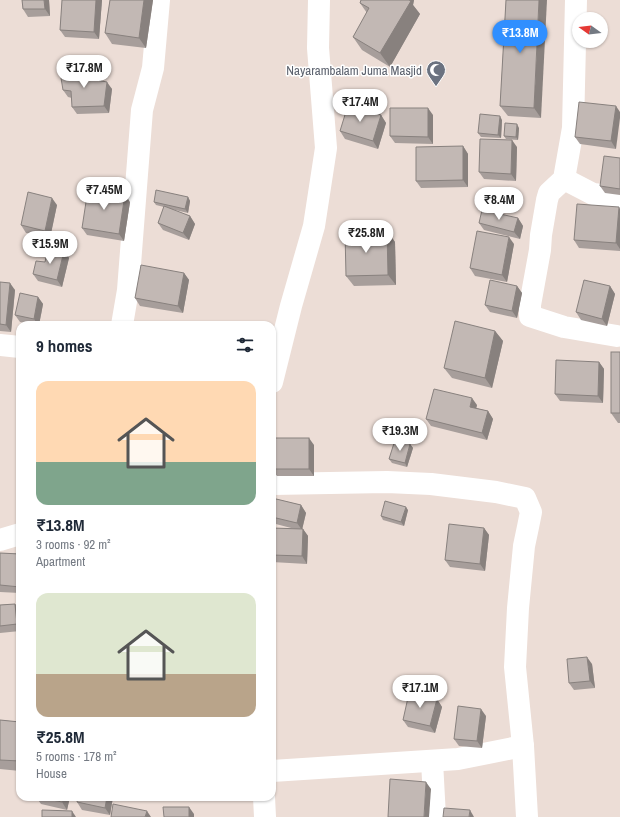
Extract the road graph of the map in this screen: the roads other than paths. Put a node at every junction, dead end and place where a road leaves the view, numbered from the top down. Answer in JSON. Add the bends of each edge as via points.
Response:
{"nodes":[{"id":1,"x":159,"y":0,"type":"edge"},
{"id":2,"x":319,"y":0,"type":"edge"},
{"id":3,"x":576,"y":0,"type":"edge"},
{"id":4,"x":564,"y":180,"type":"junction"},
{"id":5,"x":620,"y":197,"type":"edge"},
{"id":6,"x":123,"y":321,"type":"edge"},
{"id":7,"x":617,"y":336,"type":"dead end"},
{"id":8,"x":0,"y":345,"type":"edge"},
{"id":9,"x":16,"y":347,"type":"edge"},
{"id":10,"x":276,"y":366,"type":"edge"},
{"id":11,"x":276,"y":484,"type":"edge"},
{"id":12,"x":16,"y":535,"type":"edge"},
{"id":13,"x":0,"y":540,"type":"edge"},
{"id":14,"x":523,"y":746,"type":"junction"},
{"id":15,"x":432,"y":761,"type":"junction"},
{"id":16,"x":276,"y":771,"type":"edge"},
{"id":17,"x":264,"y":801,"type":"edge"},
{"id":18,"x":265,"y":817,"type":"edge"},
{"id":19,"x":435,"y":817,"type":"edge"},
{"id":20,"x":528,"y":817,"type":"edge"}],
"edges":[{"from":1,"to":6,"type":"street","via":[[153,68],[142,110],[128,290]]},
{"from":2,"to":10,"type":"street","via":[[318,48],[326,148],[314,226]]},
{"from":3,"to":4,"type":"street","via":[[573,128]]},
{"from":4,"to":5,"type":"street","via":[[593,194]]},
{"from":4,"to":7,"type":"street","via":[[548,193],[530,316],[564,327]]},
{"from":8,"to":9,"type":"street"},
{"from":11,"to":14,"type":"street","via":[[431,484],[525,498],[531,512],[524,546],[515,667]]},
{"from":12,"to":13,"type":"street"},
{"from":14,"to":15,"type":"street","via":[[458,759]]},
{"from":14,"to":20,"type":"street"},
{"from":15,"to":16,"type":"street"},
{"from":15,"to":19,"type":"street"},
{"from":17,"to":18,"type":"street"}]}
